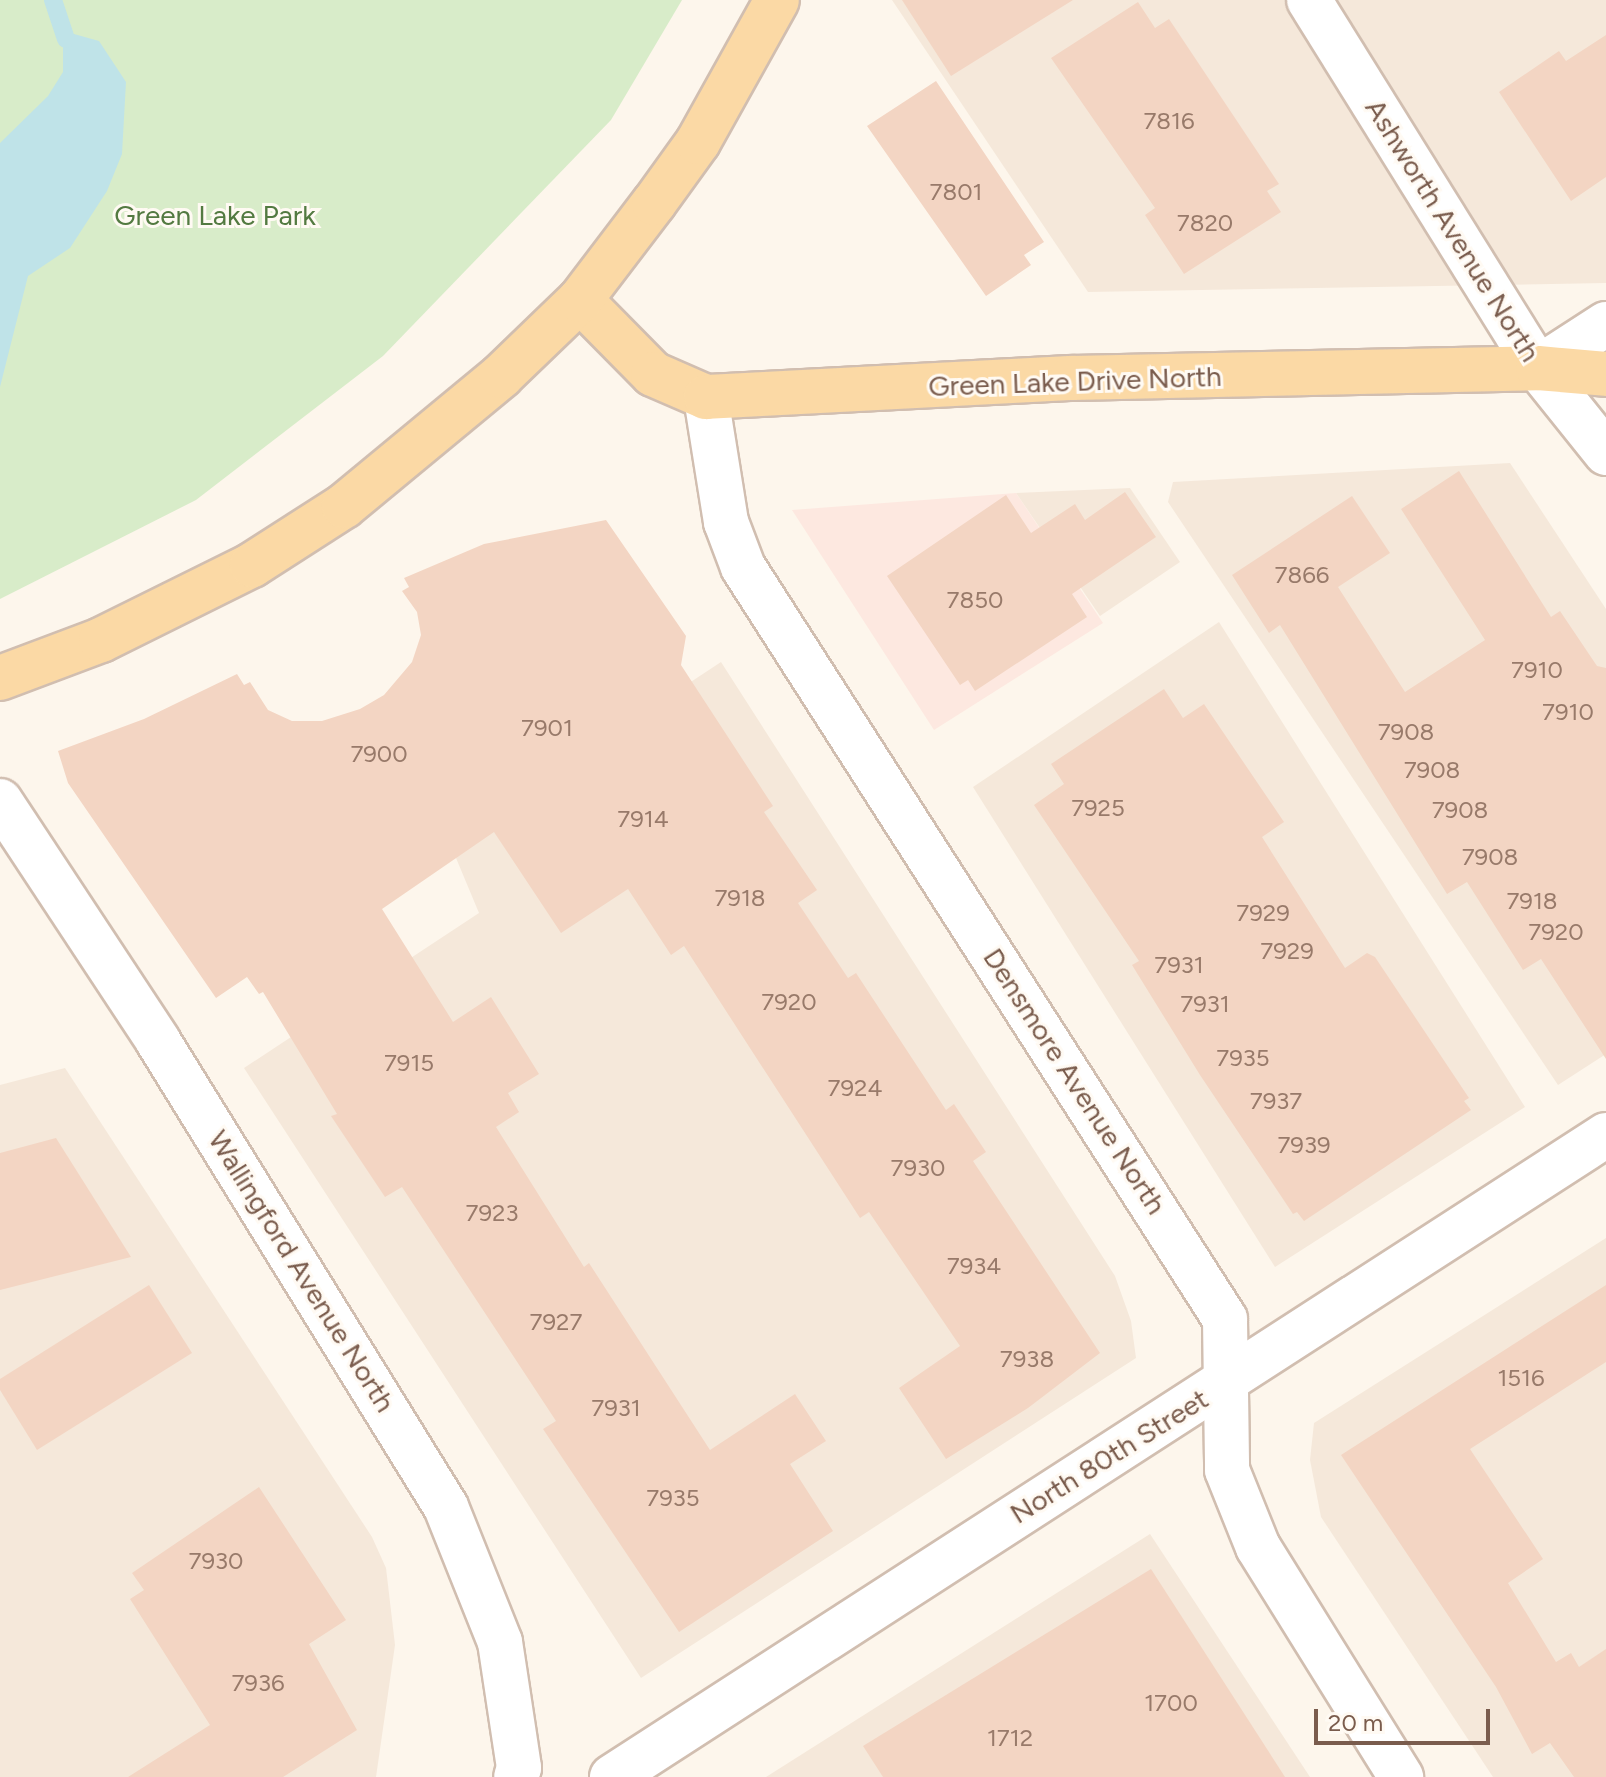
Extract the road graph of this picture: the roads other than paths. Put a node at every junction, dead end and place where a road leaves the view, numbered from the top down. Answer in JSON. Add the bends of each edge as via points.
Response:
{"nodes":[{"id":1,"x":777,"y":0,"type":"edge"},
{"id":2,"x":1309,"y":0,"type":"edge"},
{"id":3,"x":580,"y":300,"type":"junction"},
{"id":4,"x":1606,"y":324,"type":"edge"},
{"id":5,"x":1538,"y":368,"type":"junction"},
{"id":6,"x":1606,"y":374,"type":"edge"},
{"id":7,"x":706,"y":397,"type":"junction"},
{"id":8,"x":1606,"y":453,"type":"edge"},
{"id":9,"x":0,"y":678,"type":"edge"},
{"id":10,"x":0,"y":801,"type":"edge"},
{"id":11,"x":1606,"y":1135,"type":"edge"},
{"id":12,"x":1226,"y":1381,"type":"junction"},
{"id":13,"x":516,"y":1777,"type":"edge"},
{"id":14,"x":612,"y":1777,"type":"edge"},
{"id":15,"x":1401,"y":1777,"type":"edge"}],
"edges":[{"from":1,"to":3,"type":"main road","via":[[698,142]]},
{"from":2,"to":5,"type":"street","name":"Ashworth Avenue North"},
{"from":3,"to":7,"type":"main road","name":"Green Lake Drive North","via":[[653,374]]},
{"from":3,"to":9,"type":"main road","via":[[501,376],[344,506],[252,565],[101,640]]},
{"from":4,"to":5,"type":"street"},
{"from":5,"to":6,"type":"main road","name":"Green Lake Drive North"},
{"from":5,"to":7,"type":"main road","name":"Green Lake Drive North","via":[[1072,378]]},
{"from":5,"to":8,"type":"street","name":"Ashworth Avenue North"},
{"from":7,"to":12,"type":"street","name":"Densmore Avenue North","via":[[726,522],[743,567],[1225,1319]]},
{"from":10,"to":13,"type":"street","name":"Wallingford Avenue North","via":[[171,1062],[446,1507],[500,1642],[519,1768]]},
{"from":11,"to":12,"type":"street","name":"North 80th Street"},
{"from":12,"to":14,"type":"street","name":"North 80th Street"},
{"from":12,"to":15,"type":"street","name":"Densmore Avenue North","via":[[1227,1470],[1258,1547]]}]}
